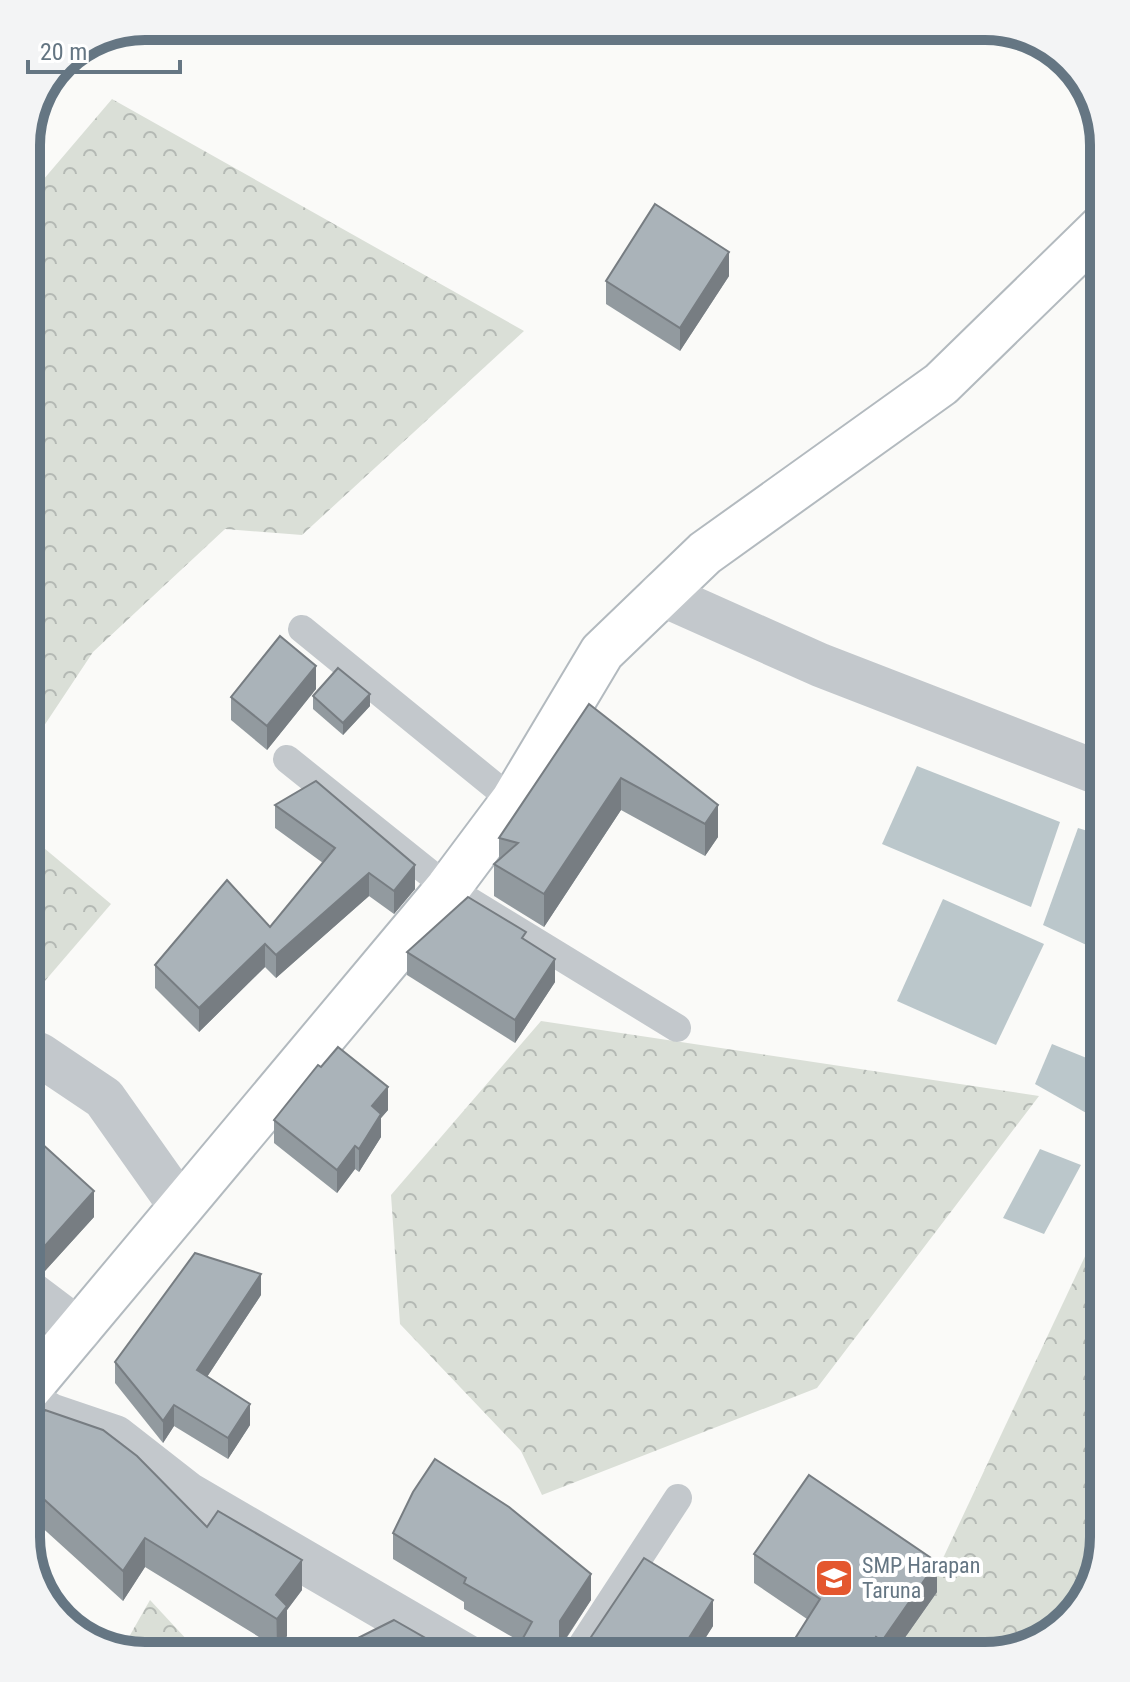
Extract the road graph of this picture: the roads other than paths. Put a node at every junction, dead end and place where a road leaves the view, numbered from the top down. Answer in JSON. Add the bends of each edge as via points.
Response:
{"nodes":[{"id":1,"x":1090,"y":239,"type":"edge"},
{"id":2,"x":661,"y":594,"type":"junction"},
{"id":3,"x":302,"y":629,"type":"dead end"},
{"id":4,"x":287,"y":759,"type":"dead end"},
{"id":5,"x":1090,"y":770,"type":"edge"},
{"id":6,"x":513,"y":801,"type":"junction"},
{"id":7,"x":448,"y":888,"type":"junction"},
{"id":8,"x":677,"y":1028,"type":"dead end"},
{"id":9,"x":40,"y":1055,"type":"edge"},
{"id":10,"x":181,"y":1207,"type":"junction"},
{"id":11,"x":40,"y":1301,"type":"edge"},
{"id":12,"x":79,"y":1330,"type":"junction"},
{"id":13,"x":40,"y":1376,"type":"edge"},
{"id":14,"x":40,"y":1409,"type":"edge"},
{"id":15,"x":678,"y":1498,"type":"dead end"},
{"id":16,"x":442,"y":1642,"type":"edge"},
{"id":17,"x":584,"y":1642,"type":"edge"}],
"edges":[{"from":1,"to":2,"type":"main road","via":[[941,384],[705,553]]},
{"from":2,"to":5,"type":"street","via":[[820,665]]},
{"from":2,"to":6,"type":"main road","via":[[602,652]]},
{"from":3,"to":6,"type":"lane"},
{"from":4,"to":7,"type":"lane"},
{"from":6,"to":7,"type":"main road"},
{"from":7,"to":8,"type":"lane"},
{"from":7,"to":10,"type":"main road"},
{"from":9,"to":10,"type":"street","via":[[104,1098]]},
{"from":10,"to":12,"type":"main road"},
{"from":11,"to":12,"type":"street"},
{"from":12,"to":13,"type":"main road"},
{"from":14,"to":16,"type":"street","via":[[115,1437],[188,1494]]},
{"from":15,"to":17,"type":"lane"}]}
